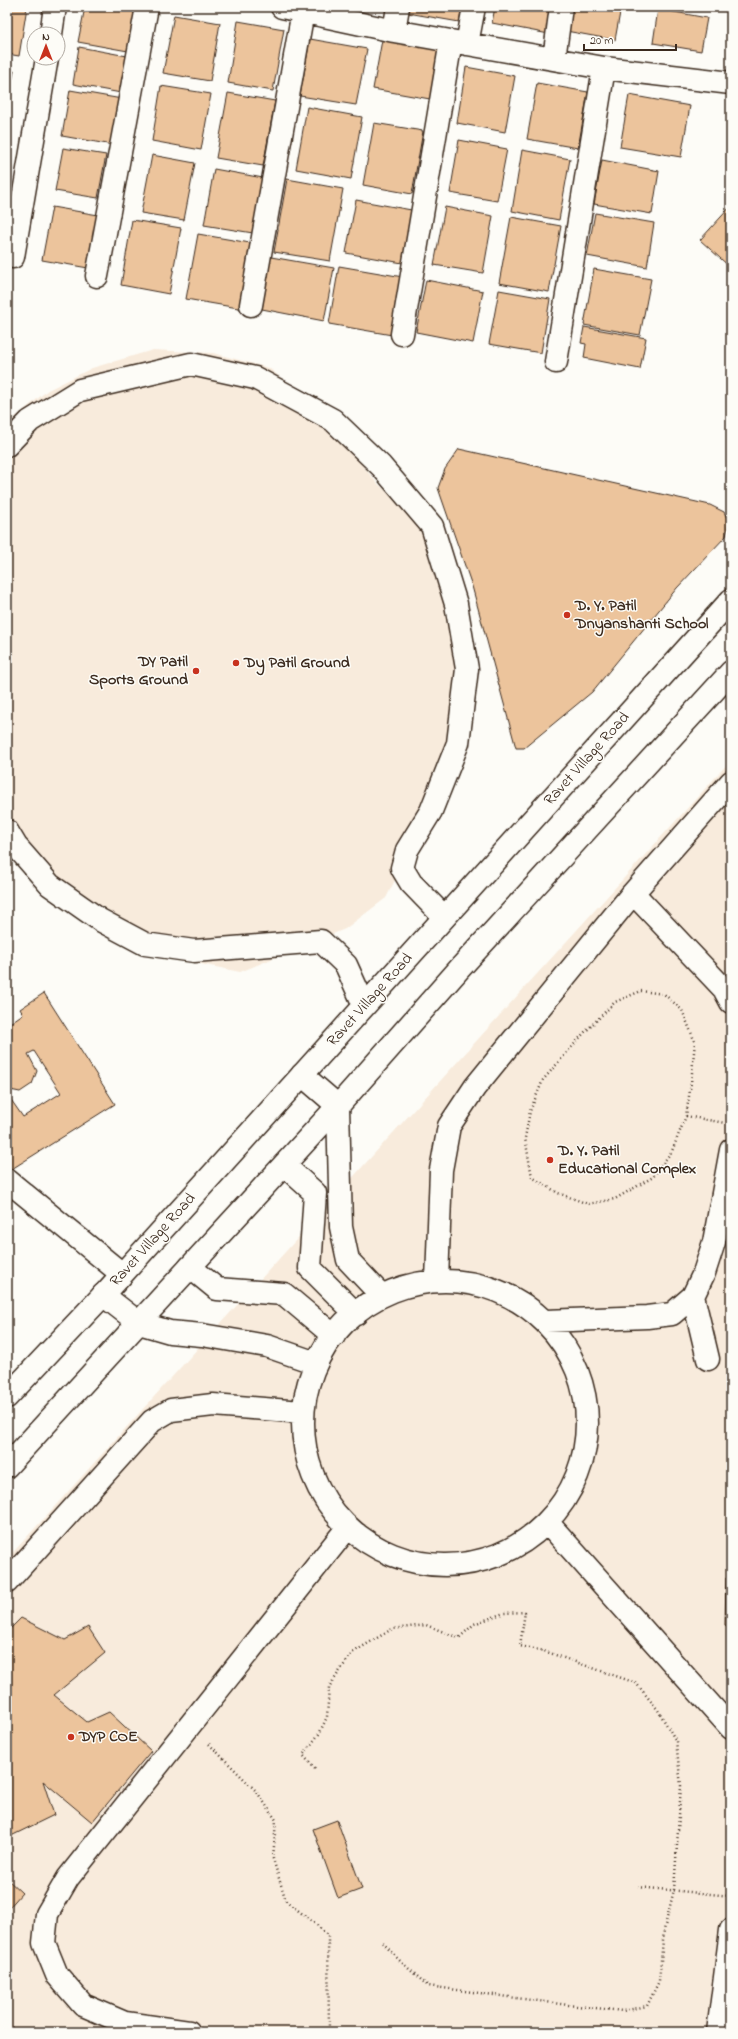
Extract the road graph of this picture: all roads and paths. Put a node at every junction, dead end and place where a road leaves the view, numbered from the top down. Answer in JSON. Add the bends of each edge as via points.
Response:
{"nodes":[{"id":1,"x":56,"y":7,"type":"edge"},
{"id":2,"x":147,"y":7,"type":"edge"},
{"id":3,"x":282,"y":7,"type":"edge"},
{"id":4,"x":398,"y":7,"type":"edge"},
{"id":5,"x":474,"y":7,"type":"edge"},
{"id":6,"x":561,"y":7,"type":"edge"},
{"id":7,"x":303,"y":11,"type":"junction"},
{"id":8,"x":52,"y":26,"type":"edge"},
{"id":9,"x":394,"y":31,"type":"junction"},
{"id":10,"x":459,"y":43,"type":"junction"},
{"id":11,"x":554,"y":60,"type":"junction"},
{"id":12,"x":46,"y":66,"type":"edge"},
{"id":13,"x":604,"y":68,"type":"junction"},
{"id":14,"x":731,"y":83,"type":"edge"},
{"id":15,"x":13,"y":257,"type":"dead end"},
{"id":16,"x":97,"y":276,"type":"dead end"},
{"id":17,"x":251,"y":305,"type":"dead end"},
{"id":18,"x":402,"y":334,"type":"dead end"},
{"id":19,"x":556,"y":362,"type":"dead end"},
{"id":20,"x":7,"y":445,"type":"edge"},
{"id":21,"x":731,"y":600,"type":"edge"},
{"id":22,"x":731,"y":672,"type":"edge"},
{"id":23,"x":731,"y":782,"type":"edge"},
{"id":24,"x":7,"y":831,"type":"edge"},
{"id":25,"x":633,"y":894,"type":"junction"},
{"id":26,"x":444,"y":917,"type":"junction"},
{"id":27,"x":731,"y":1002,"type":"edge"},
{"id":28,"x":364,"y":1005,"type":"junction"},
{"id":29,"x":302,"y":1075,"type":"junction"},
{"id":30,"x":338,"y":1106,"type":"junction"},
{"id":31,"x":686,"y":1116,"type":"junction"},
{"id":32,"x":731,"y":1124,"type":"edge"},
{"id":33,"x":731,"y":1150,"type":"edge"},
{"id":34,"x":284,"y":1165,"type":"junction"},
{"id":35,"x":7,"y":1180,"type":"edge"},
{"id":36,"x":190,"y":1267,"type":"junction"},
{"id":37,"x":122,"y":1274,"type":"junction"},
{"id":38,"x":437,"y":1281,"type":"junction"},
{"id":39,"x":103,"y":1295,"type":"junction"},
{"id":40,"x":381,"y":1295,"type":"junction"},
{"id":41,"x":693,"y":1296,"type":"junction"},
{"id":42,"x":356,"y":1314,"type":"junction"},
{"id":43,"x":546,"y":1321,"type":"junction"},
{"id":44,"x":139,"y":1323,"type":"junction"},
{"id":45,"x":334,"y":1336,"type":"junction"},
{"id":46,"x":708,"y":1359,"type":"dead end"},
{"id":47,"x":316,"y":1363,"type":"junction"},
{"id":48,"x":7,"y":1397,"type":"edge"},
{"id":49,"x":302,"y":1412,"type":"junction"},
{"id":50,"x":7,"y":1466,"type":"edge"},
{"id":51,"x":548,"y":1523,"type":"junction"},
{"id":52,"x":348,"y":1527,"type":"junction"},
{"id":53,"x":7,"y":1582,"type":"edge"},
{"id":54,"x":190,"y":1725,"type":"junction"},
{"id":55,"x":731,"y":1728,"type":"edge"},
{"id":56,"x":315,"y":1769,"type":"dead end"},
{"id":57,"x":638,"y":1886,"type":"dead end"},
{"id":58,"x":674,"y":1890,"type":"junction"},
{"id":59,"x":731,"y":1896,"type":"edge"},
{"id":60,"x":731,"y":1930,"type":"edge"},
{"id":61,"x":383,"y":1943,"type":"dead end"},
{"id":62,"x":189,"y":2032,"type":"edge"},
{"id":63,"x":329,"y":2032,"type":"edge"},
{"id":64,"x":718,"y":2032,"type":"edge"}],
"edges":[{"from":1,"to":8,"type":"main road"},
{"from":2,"to":16,"type":"main road"},
{"from":3,"to":7,"type":"main road"},
{"from":4,"to":9,"type":"main road"},
{"from":5,"to":10,"type":"main road"},
{"from":6,"to":11,"type":"main road"},
{"from":7,"to":9,"type":"main road"},
{"from":7,"to":17,"type":"main road"},
{"from":9,"to":10,"type":"main road"},
{"from":10,"to":11,"type":"main road"},
{"from":10,"to":18,"type":"main road"},
{"from":11,"to":13,"type":"main road"},
{"from":12,"to":15,"type":"main road"},
{"from":13,"to":14,"type":"main road"},
{"from":13,"to":19,"type":"main road"},
{"from":20,"to":26,"type":"main road","via":[[30,421],[80,390],[191,364],[255,378],[333,420],[381,466],[432,526],[456,604],[467,668],[458,744],[431,811],[406,850],[402,868],[411,883]]},
{"from":21,"to":26,"type":"main road","name":"Ravet Village Road"},
{"from":22,"to":30,"type":"main road","via":[[461,967]]},
{"from":23,"to":25,"type":"main road"},
{"from":24,"to":28,"type":"main road","via":[[16,846],[50,885],[100,920],[145,944],[194,951],[321,941],[346,965]]},
{"from":25,"to":27,"type":"main road","via":[[724,989]]},
{"from":25,"to":38,"type":"main road","via":[[475,1087],[449,1126],[441,1170]]},
{"from":26,"to":28,"type":"main road","name":"Ravet Village Road"},
{"from":28,"to":29,"type":"main road","name":"Ravet Village Road"},
{"from":29,"to":30,"type":"main road"},
{"from":29,"to":37,"type":"main road","name":"Ravet Village Road"},
{"from":30,"to":34,"type":"main road"},
{"from":30,"to":40,"type":"main road","via":[[341,1227],[348,1260]]},
{"from":31,"to":31,"type":"path","via":[[695,1042],[682,1010],[664,994],[641,991],[615,1002],[543,1080],[530,1111],[525,1138],[532,1176],[558,1193],[588,1204],[615,1200],[653,1176],[672,1150]]},
{"from":31,"to":32,"type":"path"},
{"from":33,"to":41,"type":"main road","via":[[714,1242],[704,1274]]},
{"from":34,"to":36,"type":"main road"},
{"from":34,"to":42,"type":"main road","via":[[315,1193],[310,1268]]},
{"from":35,"to":37,"type":"main road"},
{"from":36,"to":44,"type":"main road"},
{"from":36,"to":45,"type":"main road","via":[[217,1289],[284,1294]]},
{"from":37,"to":39,"type":"main road","name":"Ravet Village Road"},
{"from":38,"to":40,"type":"main road","via":[[408,1285]]},
{"from":38,"to":43,"type":"main road","via":[[477,1284],[514,1298]]},
{"from":39,"to":44,"type":"main road"},
{"from":39,"to":48,"type":"main road","name":"Ravet Village Road"},
{"from":40,"to":42,"type":"main road"},
{"from":41,"to":43,"type":"main road","via":[[672,1314]]},
{"from":41,"to":46,"type":"main road"},
{"from":42,"to":45,"type":"main road","via":[[343,1324]]},
{"from":43,"to":51,"type":"main road","via":[[573,1358],[587,1400],[587,1444],[574,1487]]},
{"from":44,"to":47,"type":"main road","via":[[170,1332],[268,1346]]},
{"from":44,"to":50,"type":"main road"},
{"from":45,"to":47,"type":"main road"},
{"from":47,"to":49,"type":"main road","via":[[307,1387]]},
{"from":49,"to":52,"type":"main road","via":[[306,1454],[321,1494]]},
{"from":49,"to":53,"type":"main road","via":[[212,1404],[171,1410],[152,1421]]},
{"from":51,"to":52,"type":"main road","via":[[512,1549],[470,1563],[426,1564],[384,1551]]},
{"from":51,"to":55,"type":"main road"},
{"from":52,"to":54,"type":"main road"},
{"from":54,"to":62,"type":"main road","via":[[68,1878],[47,1914],[44,1943],[57,1975],[83,2005],[125,2023]]},
{"from":54,"to":63,"type":"path","via":[[257,1792],[276,1820],[273,1859],[286,1901],[328,1936]]},
{"from":56,"to":58,"type":"path","via":[[303,1756],[327,1717],[329,1687],[352,1653],[392,1629],[426,1625],[459,1638],[474,1624],[504,1613],[525,1612],[520,1646],[544,1651],[636,1683],[658,1710],[676,1741],[681,1786]]},
{"from":57,"to":58,"type":"path"},
{"from":58,"to":59,"type":"path"},
{"from":58,"to":61,"type":"path","via":[[664,1930],[659,1981],[647,2006],[623,2011],[428,1986]]},
{"from":60,"to":64,"type":"main road"}]}
